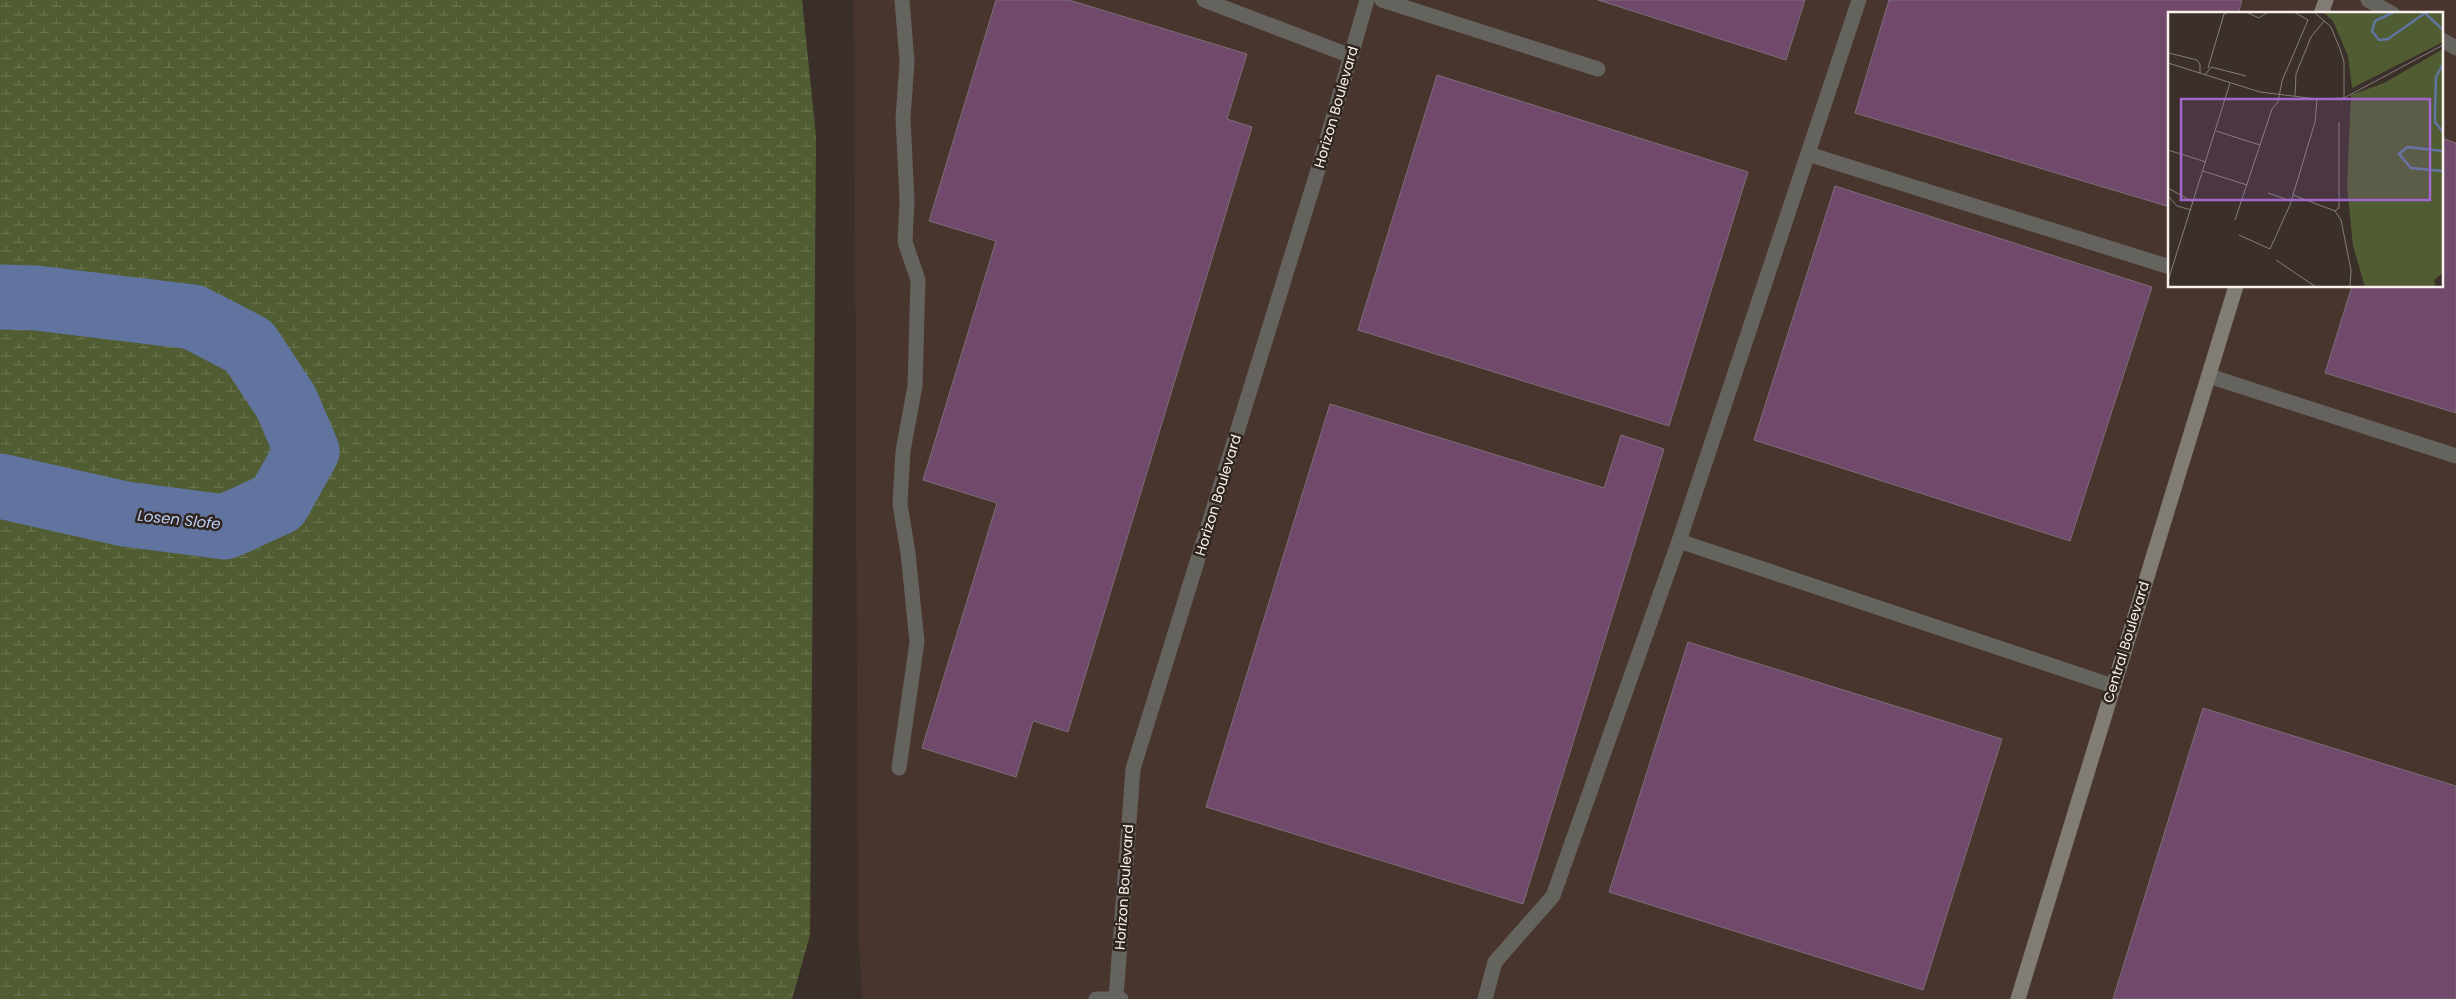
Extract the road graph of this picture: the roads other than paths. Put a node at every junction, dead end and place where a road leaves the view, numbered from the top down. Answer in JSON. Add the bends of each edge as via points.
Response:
{"nodes":[{"id":1,"x":902,"y":0,"type":"edge"},
{"id":2,"x":1204,"y":0,"type":"edge"},
{"id":3,"x":1367,"y":0,"type":"edge"},
{"id":4,"x":1382,"y":0,"type":"edge"},
{"id":5,"x":1859,"y":0,"type":"edge"},
{"id":6,"x":2326,"y":0,"type":"edge"},
{"id":7,"x":2368,"y":0,"type":"edge"},
{"id":8,"x":2322,"y":12,"type":"edge"},
{"id":9,"x":2389,"y":12,"type":"edge"},
{"id":10,"x":2444,"y":41,"type":"edge"},
{"id":11,"x":2456,"y":48,"type":"edge"},
{"id":12,"x":1350,"y":56,"type":"junction"},
{"id":13,"x":1598,"y":70,"type":"dead end"},
{"id":14,"x":1808,"y":154,"type":"junction"},
{"id":15,"x":2168,"y":266,"type":"edge"},
{"id":16,"x":2235,"y":288,"type":"edge"},
{"id":17,"x":2209,"y":376,"type":"junction"},
{"id":18,"x":2456,"y":456,"type":"edge"},
{"id":19,"x":1679,"y":540,"type":"junction"},
{"id":20,"x":2113,"y":686,"type":"junction"},
{"id":21,"x":899,"y":768,"type":"dead end"},
{"id":22,"x":1116,"y":998,"type":"edge"},
{"id":23,"x":1096,"y":999,"type":"edge"},
{"id":24,"x":1121,"y":999,"type":"edge"},
{"id":25,"x":1486,"y":999,"type":"edge"},
{"id":26,"x":2018,"y":999,"type":"edge"}],
"edges":[{"from":1,"to":21,"type":"street","via":[[907,62],[903,118],[907,201],[905,242],[918,280],[915,386],[903,451],[900,504],[917,642]]},
{"from":2,"to":12,"type":"street"},
{"from":3,"to":12,"type":"street","name":"Horizon Boulevard"},
{"from":4,"to":13,"type":"street"},
{"from":5,"to":14,"type":"street"},
{"from":6,"to":8,"type":"street"},
{"from":7,"to":9,"type":"street"},
{"from":10,"to":11,"type":"street"},
{"from":12,"to":22,"type":"street","name":"Horizon Boulevard","via":[[1133,769]]},
{"from":14,"to":15,"type":"street"},
{"from":14,"to":19,"type":"street"},
{"from":16,"to":17,"type":"street","name":"Central Boulevard"},
{"from":17,"to":18,"type":"street"},
{"from":17,"to":20,"type":"street","name":"Central Boulevard"},
{"from":19,"to":20,"type":"street"},
{"from":19,"to":25,"type":"street","via":[[1553,896],[1495,962]]},
{"from":20,"to":26,"type":"street","name":"Central Boulevard"},
{"from":22,"to":23,"type":"street"},
{"from":22,"to":24,"type":"street"}]}
